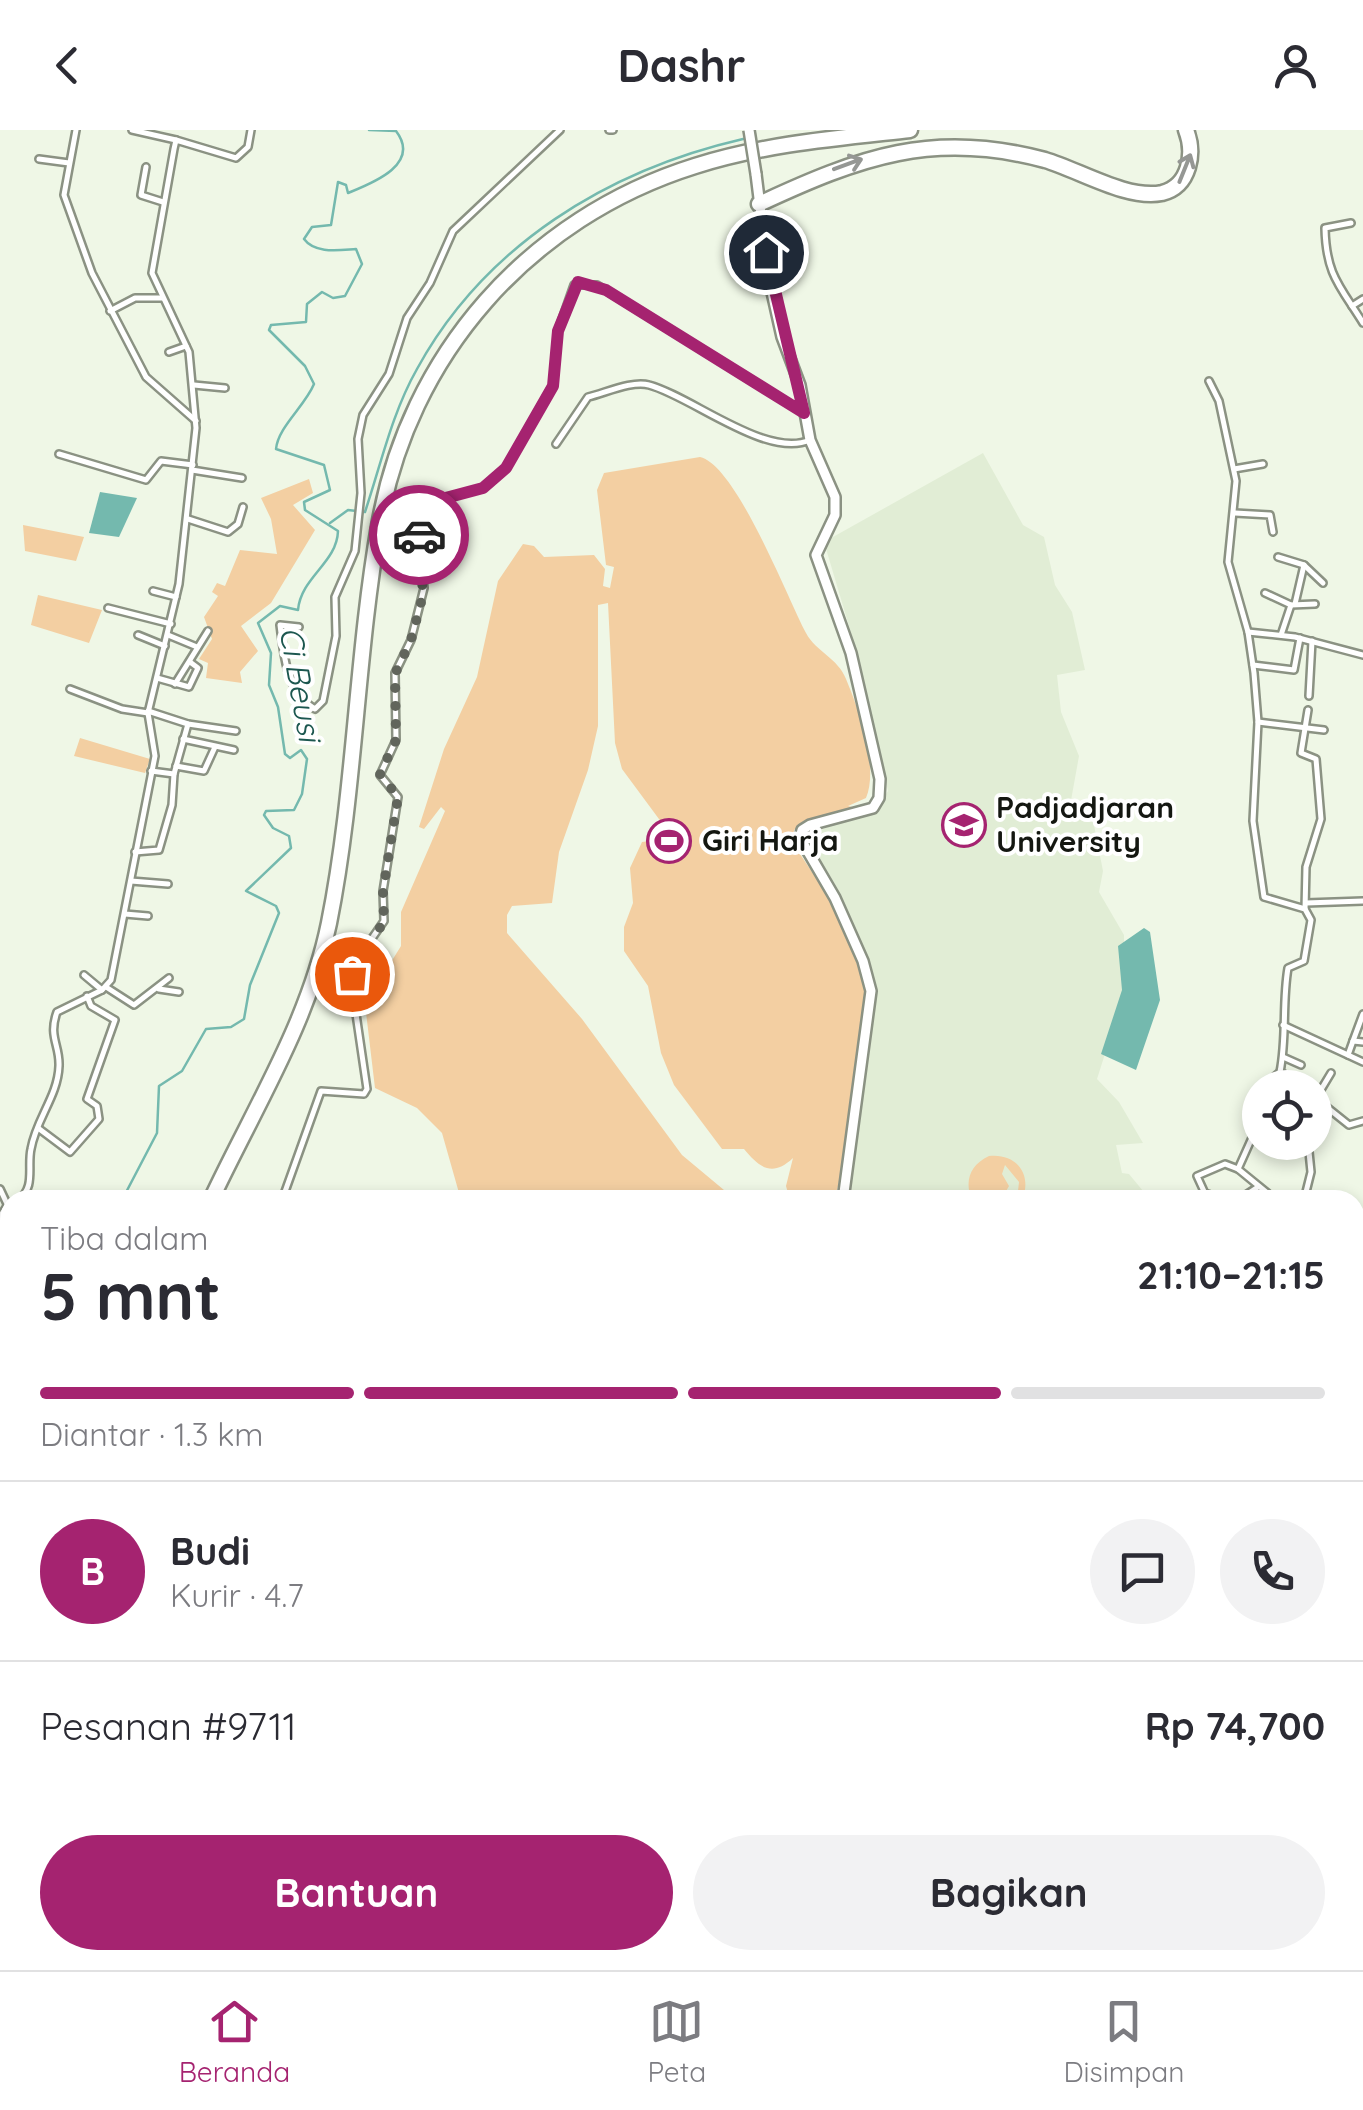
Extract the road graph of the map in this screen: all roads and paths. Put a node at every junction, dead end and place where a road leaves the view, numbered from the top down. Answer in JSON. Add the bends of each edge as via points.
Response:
{"nodes":[{"id":1,"x":76,"y":130,"type":"edge"},
{"id":2,"x":132,"y":130,"type":"edge"},
{"id":3,"x":251,"y":130,"type":"edge"},
{"id":4,"x":560,"y":130,"type":"edge"},
{"id":5,"x":748,"y":130,"type":"edge"},
{"id":6,"x":851,"y":130,"type":"edge"},
{"id":7,"x":910,"y":130,"type":"edge"},
{"id":8,"x":1186,"y":130,"type":"edge"},
{"id":9,"x":176,"y":140,"type":"junction"},
{"id":10,"x":39,"y":158,"type":"dead end"},
{"id":11,"x":69,"y":163,"type":"junction"},
{"id":12,"x":146,"y":167,"type":"dead end"},
{"id":13,"x":163,"y":202,"type":"junction"},
{"id":14,"x":759,"y":204,"type":"junction"},
{"id":15,"x":1351,"y":223,"type":"dead end"},
{"id":16,"x":162,"y":298,"type":"junction"},
{"id":17,"x":1363,"y":299,"type":"edge"},
{"id":18,"x":1352,"y":306,"type":"junction"},
{"id":19,"x":110,"y":311,"type":"junction"},
{"id":20,"x":1363,"y":323,"type":"edge"},
{"id":21,"x":186,"y":346,"type":"junction"},
{"id":22,"x":169,"y":352,"type":"dead end"},
{"id":23,"x":1209,"y":381,"type":"dead end"},
{"id":24,"x":194,"y":385,"type":"junction"},
{"id":25,"x":225,"y":388,"type":"dead end"},
{"id":26,"x":804,"y":413,"type":"junction"},
{"id":27,"x":196,"y":421,"type":"junction"},
{"id":28,"x":810,"y":440,"type":"junction"},
{"id":29,"x":556,"y":444,"type":"dead end"},
{"id":30,"x":59,"y":454,"type":"dead end"},
{"id":31,"x":1263,"y":464,"type":"dead end"},
{"id":32,"x":192,"y":468,"type":"junction"},
{"id":33,"x":1234,"y":470,"type":"junction"},
{"id":34,"x":242,"y":478,"type":"dead end"},
{"id":35,"x":242,"y":507,"type":"dead end"},
{"id":36,"x":1235,"y":513,"type":"junction"},
{"id":37,"x":188,"y":519,"type":"junction"},
{"id":38,"x":1274,"y":532,"type":"dead end"},
{"id":39,"x":1278,"y":557,"type":"dead end"},
{"id":40,"x":1304,"y":565,"type":"junction"},
{"id":41,"x":1323,"y":583,"type":"dead end"},
{"id":42,"x":152,"y":591,"type":"dead end"},
{"id":43,"x":1266,"y":593,"type":"dead end"},
{"id":44,"x":176,"y":596,"type":"junction"},
{"id":45,"x":1314,"y":604,"type":"dead end"},
{"id":46,"x":1293,"y":605,"type":"junction"},
{"id":47,"x":108,"y":608,"type":"dead end"},
{"id":48,"x":170,"y":624,"type":"junction"},
{"id":49,"x":298,"y":627,"type":"dead end"},
{"id":50,"x":208,"y":631,"type":"dead end"},
{"id":51,"x":1248,"y":632,"type":"junction"},
{"id":52,"x":138,"y":635,"type":"dead end"},
{"id":53,"x":168,"y":635,"type":"junction"},
{"id":54,"x":1280,"y":635,"type":"junction"},
{"id":55,"x":1300,"y":638,"type":"junction"},
{"id":56,"x":1312,"y":641,"type":"junction"},
{"id":57,"x":166,"y":646,"type":"junction"},
{"id":58,"x":197,"y":647,"type":"junction"},
{"id":59,"x":1363,"y":655,"type":"edge"},
{"id":60,"x":190,"y":662,"type":"junction"},
{"id":61,"x":1253,"y":665,"type":"junction"},
{"id":62,"x":157,"y":678,"type":"junction"},
{"id":63,"x":176,"y":684,"type":"junction"},
{"id":64,"x":70,"y":689,"type":"dead end"},
{"id":65,"x":1308,"y":696,"type":"dead end"},
{"id":66,"x":1308,"y":710,"type":"dead end"},
{"id":67,"x":148,"y":712,"type":"junction"},
{"id":68,"x":1258,"y":722,"type":"junction"},
{"id":69,"x":188,"y":724,"type":"junction"},
{"id":70,"x":1306,"y":728,"type":"junction"},
{"id":71,"x":1324,"y":730,"type":"dead end"},
{"id":72,"x":236,"y":731,"type":"dead end"},
{"id":73,"x":183,"y":738,"type":"junction"},
{"id":74,"x":215,"y":747,"type":"junction"},
{"id":75,"x":234,"y":750,"type":"dead end"},
{"id":76,"x":175,"y":770,"type":"junction"},
{"id":77,"x":151,"y":771,"type":"junction"},
{"id":78,"x":135,"y":852,"type":"junction"},
{"id":79,"x":131,"y":880,"type":"junction"},
{"id":80,"x":168,"y":884,"type":"dead end"},
{"id":81,"x":1363,"y":901,"type":"edge"},
{"id":82,"x":1306,"y":906,"type":"junction"},
{"id":83,"x":124,"y":914,"type":"junction"},
{"id":84,"x":148,"y":916,"type":"dead end"},
{"id":85,"x":84,"y":975,"type":"dead end"},
{"id":86,"x":169,"y":978,"type":"dead end"},
{"id":87,"x":104,"y":989,"type":"junction"},
{"id":88,"x":159,"y":989,"type":"junction"},
{"id":89,"x":179,"y":992,"type":"dead end"},
{"id":90,"x":87,"y":996,"type":"junction"},
{"id":91,"x":1363,"y":1014,"type":"edge"},
{"id":92,"x":1283,"y":1024,"type":"junction"},
{"id":93,"x":1354,"y":1040,"type":"junction"},
{"id":94,"x":1363,"y":1042,"type":"edge"},
{"id":95,"x":1348,"y":1055,"type":"junction"},
{"id":96,"x":1283,"y":1057,"type":"junction"},
{"id":97,"x":1363,"y":1062,"type":"edge"},
{"id":98,"x":1301,"y":1065,"type":"dead end"},
{"id":99,"x":1280,"y":1070,"type":"edge"},
{"id":100,"x":1332,"y":1109,"type":"edge"},
{"id":101,"x":1363,"y":1121,"type":"edge"},
{"id":102,"x":37,"y":1128,"type":"junction"},
{"id":103,"x":1242,"y":1160,"type":"edge"},
{"id":104,"x":1310,"y":1160,"type":"edge"},
{"id":105,"x":1238,"y":1169,"type":"junction"},
{"id":106,"x":1258,"y":1188,"type":"junction"},
{"id":107,"x":26,"y":1190,"type":"edge"},
{"id":108,"x":212,"y":1190,"type":"edge"},
{"id":109,"x":212,"y":1190,"type":"edge"},
{"id":110,"x":285,"y":1190,"type":"edge"},
{"id":111,"x":844,"y":1190,"type":"edge"},
{"id":112,"x":1204,"y":1190,"type":"edge"},
{"id":113,"x":1255,"y":1190,"type":"edge"},
{"id":114,"x":1261,"y":1190,"type":"edge"},
{"id":115,"x":1306,"y":1190,"type":"edge"}],
"edges":[{"from":1,"to":11,"type":"street"},
{"from":2,"to":9,"type":"street"},
{"from":3,"to":9,"type":"street","via":[[248,147],[236,158]]},
{"from":4,"to":49,"type":"street","via":[[480,202],[447,242],[363,416],[355,551],[334,597],[336,636],[323,701],[315,708],[294,690],[286,665],[280,625]]},
{"from":5,"to":14,"type":"main road","bridge":true},
{"from":6,"to":108,"type":"highway","via":[[744,144],[623,185],[519,254],[432,358],[398,426],[371,530],[316,951],[296,1010]]},
{"from":7,"to":109,"type":"highway","via":[[779,145],[628,191],[525,260],[452,342],[406,429],[379,524],[329,926],[302,1013]]},
{"from":14,"to":8,"type":"highway","one_way":true,"via":[[842,165],[927,147],[1012,152],[1159,193],[1185,175],[1191,152]]},
{"from":9,"to":13,"type":"street"},
{"from":10,"to":11,"type":"street"},
{"from":11,"to":19,"type":"street","via":[[68,214]]},
{"from":12,"to":13,"type":"street","via":[[141,194]]},
{"from":13,"to":16,"type":"street","via":[[152,273]]},
{"from":14,"to":26,"type":"main road","via":[[769,278]]},
{"from":15,"to":18,"type":"street","via":[[1325,228],[1333,282]]},
{"from":16,"to":19,"type":"street","via":[[134,298]]},
{"from":16,"to":21,"type":"street"},
{"from":17,"to":18,"type":"street"},
{"from":18,"to":20,"type":"street"},
{"from":19,"to":27,"type":"street","via":[[146,377]]},
{"from":21,"to":22,"type":"street"},
{"from":21,"to":24,"type":"street"},
{"from":23,"to":33,"type":"street"},
{"from":24,"to":25,"type":"street"},
{"from":24,"to":27,"type":"street"},
{"from":26,"to":28,"type":"main road"},
{"from":26,"to":110,"type":"street","via":[[606,290],[574,284],[558,331],[553,386],[506,468],[483,488],[438,500],[417,525],[423,595],[395,674],[396,740],[380,774],[398,797],[384,921],[350,980],[367,1089],[320,1090]]},
{"from":27,"to":32,"type":"street"},
{"from":28,"to":29,"type":"street","via":[[790,443],[736,426],[642,384],[588,397]]},
{"from":28,"to":111,"type":"main road","via":[[836,505],[816,555],[851,653],[880,779],[872,808],[810,825],[800,838],[836,898],[870,990]]},
{"from":30,"to":32,"type":"street","via":[[146,480],[161,461]]},
{"from":31,"to":33,"type":"street"},
{"from":32,"to":34,"type":"street"},
{"from":32,"to":37,"type":"street"},
{"from":33,"to":36,"type":"street"},
{"from":35,"to":37,"type":"street","via":[[230,532]]},
{"from":36,"to":38,"type":"street","via":[[1270,514]]},
{"from":36,"to":51,"type":"street","via":[[1228,567]]},
{"from":37,"to":44,"type":"street"},
{"from":39,"to":40,"type":"street"},
{"from":40,"to":41,"type":"street"},
{"from":40,"to":46,"type":"street"},
{"from":42,"to":44,"type":"street"},
{"from":43,"to":46,"type":"street"},
{"from":44,"to":48,"type":"street"},
{"from":45,"to":46,"type":"street"},
{"from":46,"to":54,"type":"street"},
{"from":47,"to":48,"type":"street"},
{"from":48,"to":53,"type":"street"},
{"from":50,"to":58,"type":"street"},
{"from":51,"to":54,"type":"street"},
{"from":51,"to":61,"type":"street"},
{"from":52,"to":57,"type":"street"},
{"from":53,"to":57,"type":"street"},
{"from":53,"to":58,"type":"street"},
{"from":54,"to":55,"type":"street"},
{"from":55,"to":56,"type":"street"},
{"from":55,"to":61,"type":"street","via":[[1294,670]]},
{"from":56,"to":59,"type":"street"},
{"from":56,"to":65,"type":"street"},
{"from":57,"to":62,"type":"street"},
{"from":58,"to":60,"type":"street"},
{"from":60,"to":63,"type":"street"},
{"from":60,"to":63,"type":"street","via":[[198,668],[193,689]]},
{"from":61,"to":68,"type":"street"},
{"from":62,"to":63,"type":"street"},
{"from":62,"to":67,"type":"street"},
{"from":64,"to":67,"type":"street"},
{"from":66,"to":70,"type":"street"},
{"from":67,"to":69,"type":"street"},
{"from":67,"to":77,"type":"street"},
{"from":68,"to":70,"type":"street"},
{"from":68,"to":82,"type":"street","via":[[1253,821],[1260,882],[1264,897]]},
{"from":69,"to":72,"type":"street"},
{"from":69,"to":73,"type":"street"},
{"from":70,"to":71,"type":"street"},
{"from":70,"to":82,"type":"street","via":[[1301,752],[1316,759],[1320,819],[1306,867]]},
{"from":73,"to":74,"type":"street"},
{"from":73,"to":76,"type":"street"},
{"from":74,"to":75,"type":"street"},
{"from":74,"to":76,"type":"street","via":[[203,772]]},
{"from":76,"to":77,"type":"street"},
{"from":76,"to":78,"type":"street","via":[[159,850]]},
{"from":77,"to":78,"type":"street"},
{"from":78,"to":79,"type":"street"},
{"from":79,"to":80,"type":"street"},
{"from":79,"to":83,"type":"street"},
{"from":81,"to":82,"type":"street"},
{"from":82,"to":92,"type":"street","via":[[1306,956],[1288,968]]},
{"from":83,"to":84,"type":"street"},
{"from":83,"to":87,"type":"street"},
{"from":85,"to":87,"type":"street"},
{"from":86,"to":88,"type":"street"},
{"from":87,"to":88,"type":"street","via":[[134,1005]]},
{"from":87,"to":90,"type":"street"},
{"from":88,"to":89,"type":"street"},
{"from":90,"to":102,"type":"street","via":[[54,1018],[57,1081]]},
{"from":90,"to":102,"type":"street","via":[[115,1020],[86,1099],[97,1106],[99,1119],[70,1152]]},
{"from":91,"to":93,"type":"street"},
{"from":92,"to":95,"type":"street"},
{"from":92,"to":96,"type":"street"},
{"from":93,"to":94,"type":"street"},
{"from":93,"to":95,"type":"street"},
{"from":95,"to":97,"type":"street"},
{"from":96,"to":98,"type":"street"},
{"from":96,"to":99,"type":"street"},
{"from":100,"to":101,"type":"street","via":[[1349,1125]]},
{"from":102,"to":107,"type":"street"},
{"from":103,"to":105,"type":"street"},
{"from":104,"to":115,"type":"street"},
{"from":105,"to":106,"type":"street"},
{"from":105,"to":112,"type":"street","via":[[1225,1164],[1196,1176]]},
{"from":106,"to":113,"type":"street"},
{"from":106,"to":114,"type":"street"}]}
